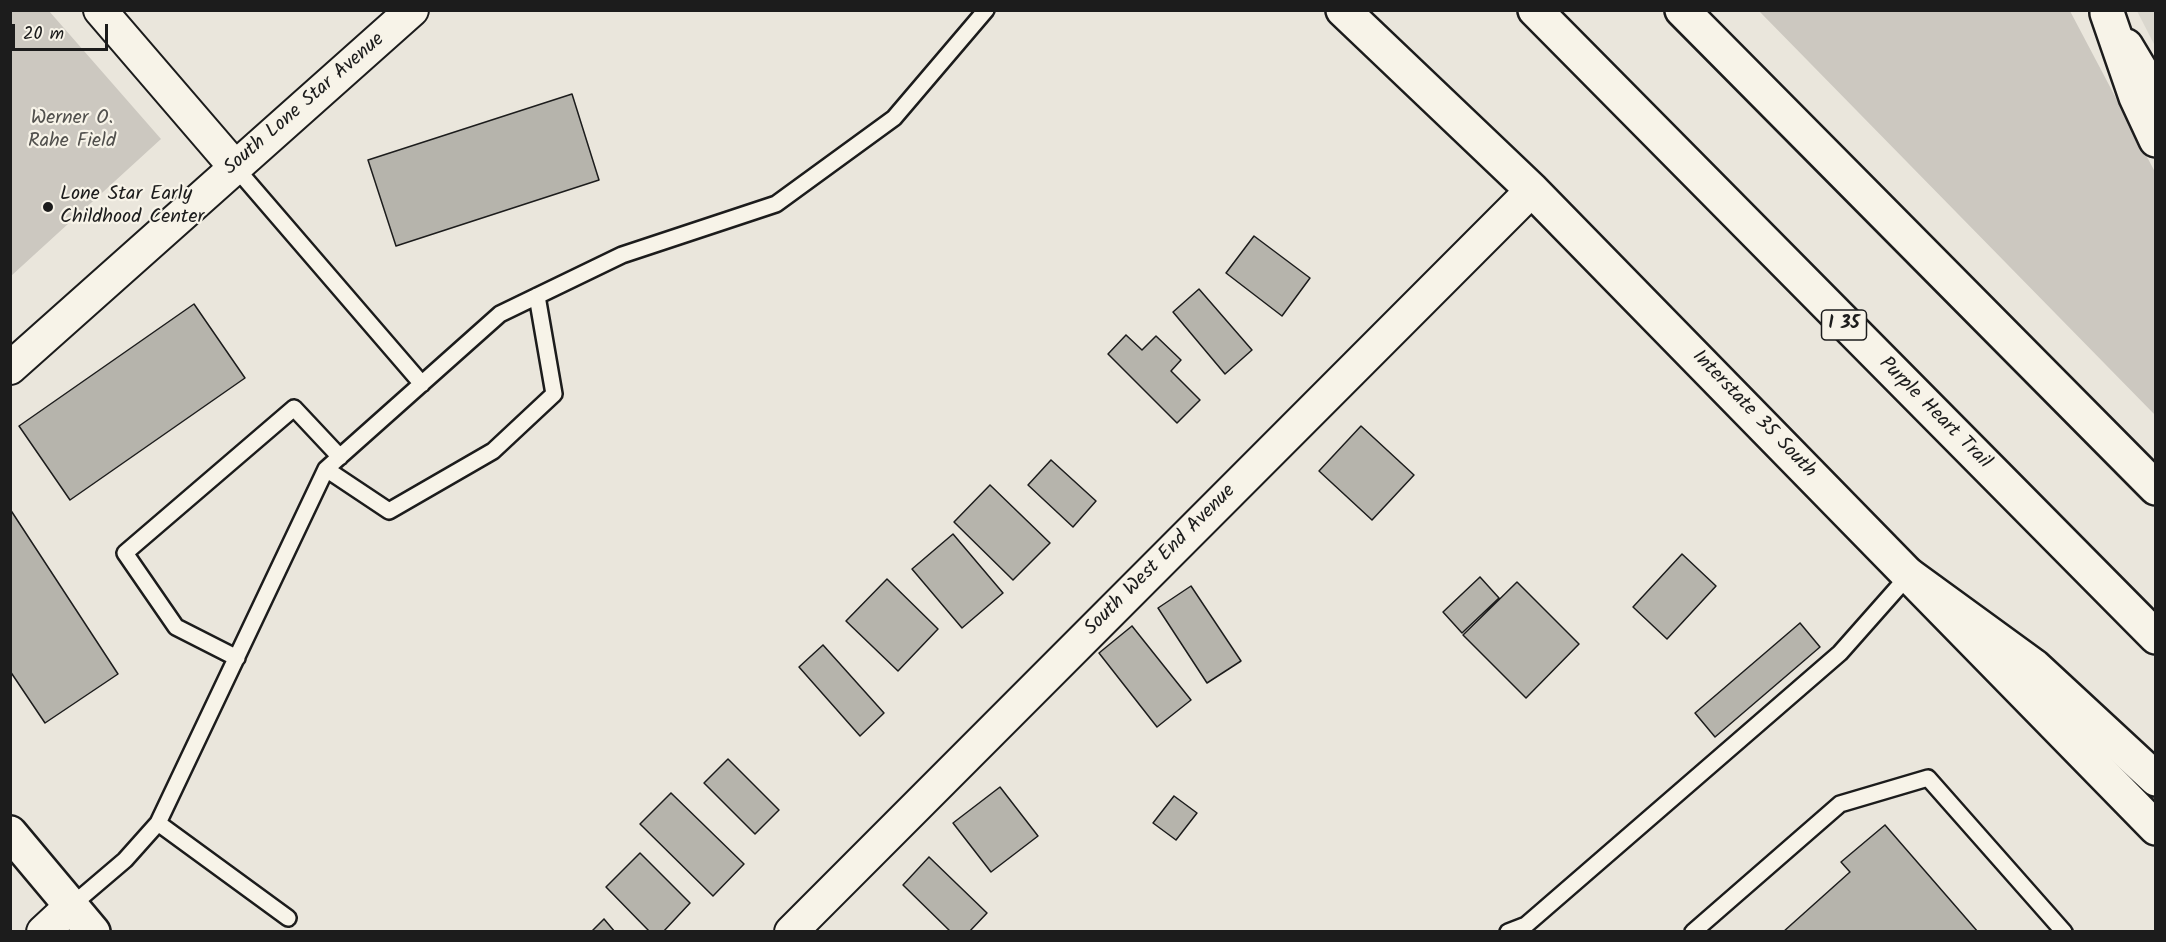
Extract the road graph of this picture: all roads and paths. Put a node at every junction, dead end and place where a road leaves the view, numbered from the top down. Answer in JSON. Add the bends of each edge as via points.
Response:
{"nodes":[{"id":1,"x":100,"y":10,"type":"edge"},
{"id":2,"x":412,"y":10,"type":"edge"},
{"id":3,"x":986,"y":10,"type":"edge"},
{"id":4,"x":1343,"y":10,"type":"edge"},
{"id":5,"x":1535,"y":10,"type":"edge"},
{"id":6,"x":1682,"y":10,"type":"edge"},
{"id":7,"x":2106,"y":12,"type":"edge"},
{"id":8,"x":2156,"y":96,"type":"edge"},
{"id":9,"x":2156,"y":140,"type":"edge"},
{"id":10,"x":235,"y":167,"type":"junction"},
{"id":11,"x":1532,"y":190,"type":"junction"},
{"id":12,"x":537,"y":296,"type":"junction"},
{"id":13,"x":10,"y":368,"type":"edge"},
{"id":14,"x":422,"y":384,"type":"junction"},
{"id":15,"x":340,"y":457,"type":"junction"},
{"id":16,"x":326,"y":469,"type":"junction"},
{"id":17,"x":2156,"y":488,"type":"edge"},
{"id":18,"x":1909,"y":575,"type":"junction"},
{"id":19,"x":2156,"y":637,"type":"edge"},
{"id":20,"x":237,"y":658,"type":"junction"},
{"id":21,"x":2156,"y":779,"type":"edge"},
{"id":22,"x":158,"y":823,"type":"junction"},
{"id":23,"x":2156,"y":828,"type":"edge"},
{"id":24,"x":10,"y":833,"type":"edge"},
{"id":25,"x":71,"y":906,"type":"junction"},
{"id":26,"x":288,"y":918,"type":"dead end"},
{"id":27,"x":44,"y":932,"type":"edge"},
{"id":28,"x":93,"y":932,"type":"edge"},
{"id":29,"x":791,"y":932,"type":"edge"},
{"id":30,"x":1508,"y":932,"type":"edge"},
{"id":31,"x":1693,"y":932,"type":"edge"},
{"id":32,"x":2064,"y":932,"type":"edge"}],
"edges":[{"from":1,"to":10,"type":"street"},
{"from":2,"to":10,"type":"street","name":"South Lone Star Avenue"},
{"from":3,"to":12,"type":"lane","via":[[894,118],[776,204],[622,255]]},
{"from":4,"to":11,"type":"main road","name":"Interstate 35 South"},
{"from":5,"to":19,"type":"main road","name":"Purple Heart Trail","number":"I 35"},
{"from":6,"to":17,"type":"main road"},
{"from":7,"to":8,"type":"main road"},
{"from":7,"to":9,"type":"main road"},
{"from":10,"to":13,"type":"street","name":"South Lone Star Avenue"},
{"from":10,"to":14,"type":"lane"},
{"from":11,"to":18,"type":"main road","name":"Interstate 35 South"},
{"from":11,"to":29,"type":"street","name":"South West End Avenue"},
{"from":12,"to":14,"type":"lane","via":[[500,314]]},
{"from":12,"to":16,"type":"lane","via":[[554,394],[493,451],[389,511]]},
{"from":14,"to":15,"type":"lane"},
{"from":15,"to":16,"type":"lane"},
{"from":15,"to":20,"type":"lane","via":[[294,408],[125,553],[176,627]]},
{"from":16,"to":20,"type":"lane"},
{"from":18,"to":21,"type":"main road","via":[[2034,666]]},
{"from":18,"to":23,"type":"main road","name":"Interstate 35 South"},
{"from":18,"to":30,"type":"lane","via":[[1840,653],[1526,925]]},
{"from":20,"to":22,"type":"lane"},
{"from":22,"to":25,"type":"lane","via":[[125,860]]},
{"from":22,"to":26,"type":"lane"},
{"from":24,"to":25,"type":"main road"},
{"from":25,"to":27,"type":"street"},
{"from":25,"to":28,"type":"main road"},
{"from":31,"to":32,"type":"lane","via":[[1840,804],[1928,778]]}]}
